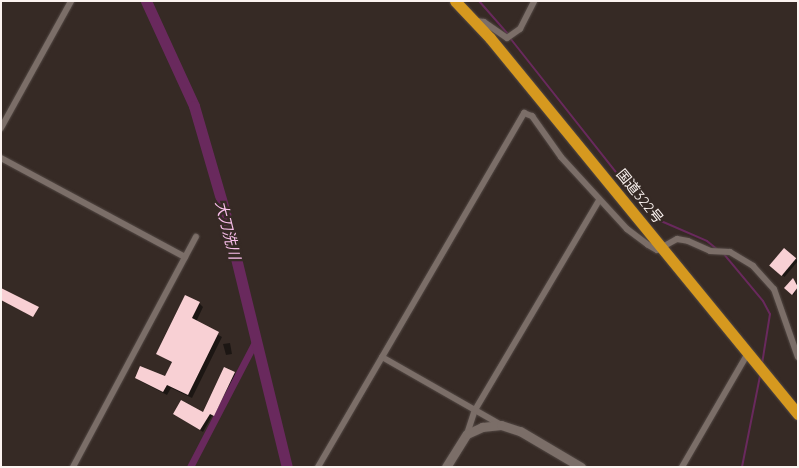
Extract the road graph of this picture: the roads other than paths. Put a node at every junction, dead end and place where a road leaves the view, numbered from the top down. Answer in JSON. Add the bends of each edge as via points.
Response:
{"nodes":[{"id":1,"x":71,"y":1,"type":"edge"},
{"id":2,"x":455,"y":1,"type":"edge"},
{"id":3,"x":534,"y":1,"type":"edge"},
{"id":4,"x":475,"y":20,"type":"junction"},
{"id":5,"x":1,"y":128,"type":"edge"},
{"id":6,"x":1,"y":158,"type":"edge"},
{"id":7,"x":599,"y":200,"type":"junction"},
{"id":8,"x":196,"y":237,"type":"dead end"},
{"id":9,"x":663,"y":248,"type":"junction"},
{"id":10,"x":185,"y":257,"type":"junction"},
{"id":11,"x":748,"y":353,"type":"junction"},
{"id":12,"x":382,"y":357,"type":"junction"},
{"id":13,"x":798,"y":357,"type":"edge"},
{"id":14,"x":475,"y":410,"type":"junction"},
{"id":15,"x":798,"y":414,"type":"edge"},
{"id":16,"x":501,"y":425,"type":"junction"},
{"id":17,"x":467,"y":434,"type":"junction"},
{"id":18,"x":73,"y":467,"type":"edge"},
{"id":19,"x":318,"y":467,"type":"edge"},
{"id":20,"x":446,"y":467,"type":"edge"},
{"id":21,"x":581,"y":467,"type":"edge"},
{"id":22,"x":682,"y":467,"type":"edge"}],
"edges":[{"from":1,"to":5,"type":"street"},
{"from":2,"to":4,"type":"highway","name":"国道322号"},
{"from":3,"to":4,"type":"street","via":[[520,29],[507,38],[484,22]]},
{"from":4,"to":9,"type":"highway","name":"国道322号"},
{"from":6,"to":10,"type":"street"},
{"from":7,"to":9,"type":"street","via":[[636,237],[657,250]]},
{"from":7,"to":12,"type":"street","via":[[561,157],[532,116],[524,114]]},
{"from":7,"to":14,"type":"street"},
{"from":8,"to":10,"type":"street"},
{"from":9,"to":11,"type":"highway","name":"国道322号"},
{"from":9,"to":13,"type":"street","via":[[677,239],[688,241],[710,251],[730,252],[753,266],[774,289]]},
{"from":10,"to":18,"type":"street"},
{"from":11,"to":15,"type":"highway","name":"国道322号"},
{"from":11,"to":22,"type":"street"},
{"from":12,"to":14,"type":"street"},
{"from":12,"to":19,"type":"street"},
{"from":14,"to":16,"type":"street"},
{"from":14,"to":17,"type":"street"},
{"from":16,"to":17,"type":"main road","via":[[482,427]]},
{"from":16,"to":21,"type":"main road","via":[[520,431]]},
{"from":17,"to":20,"type":"main road"}]}
